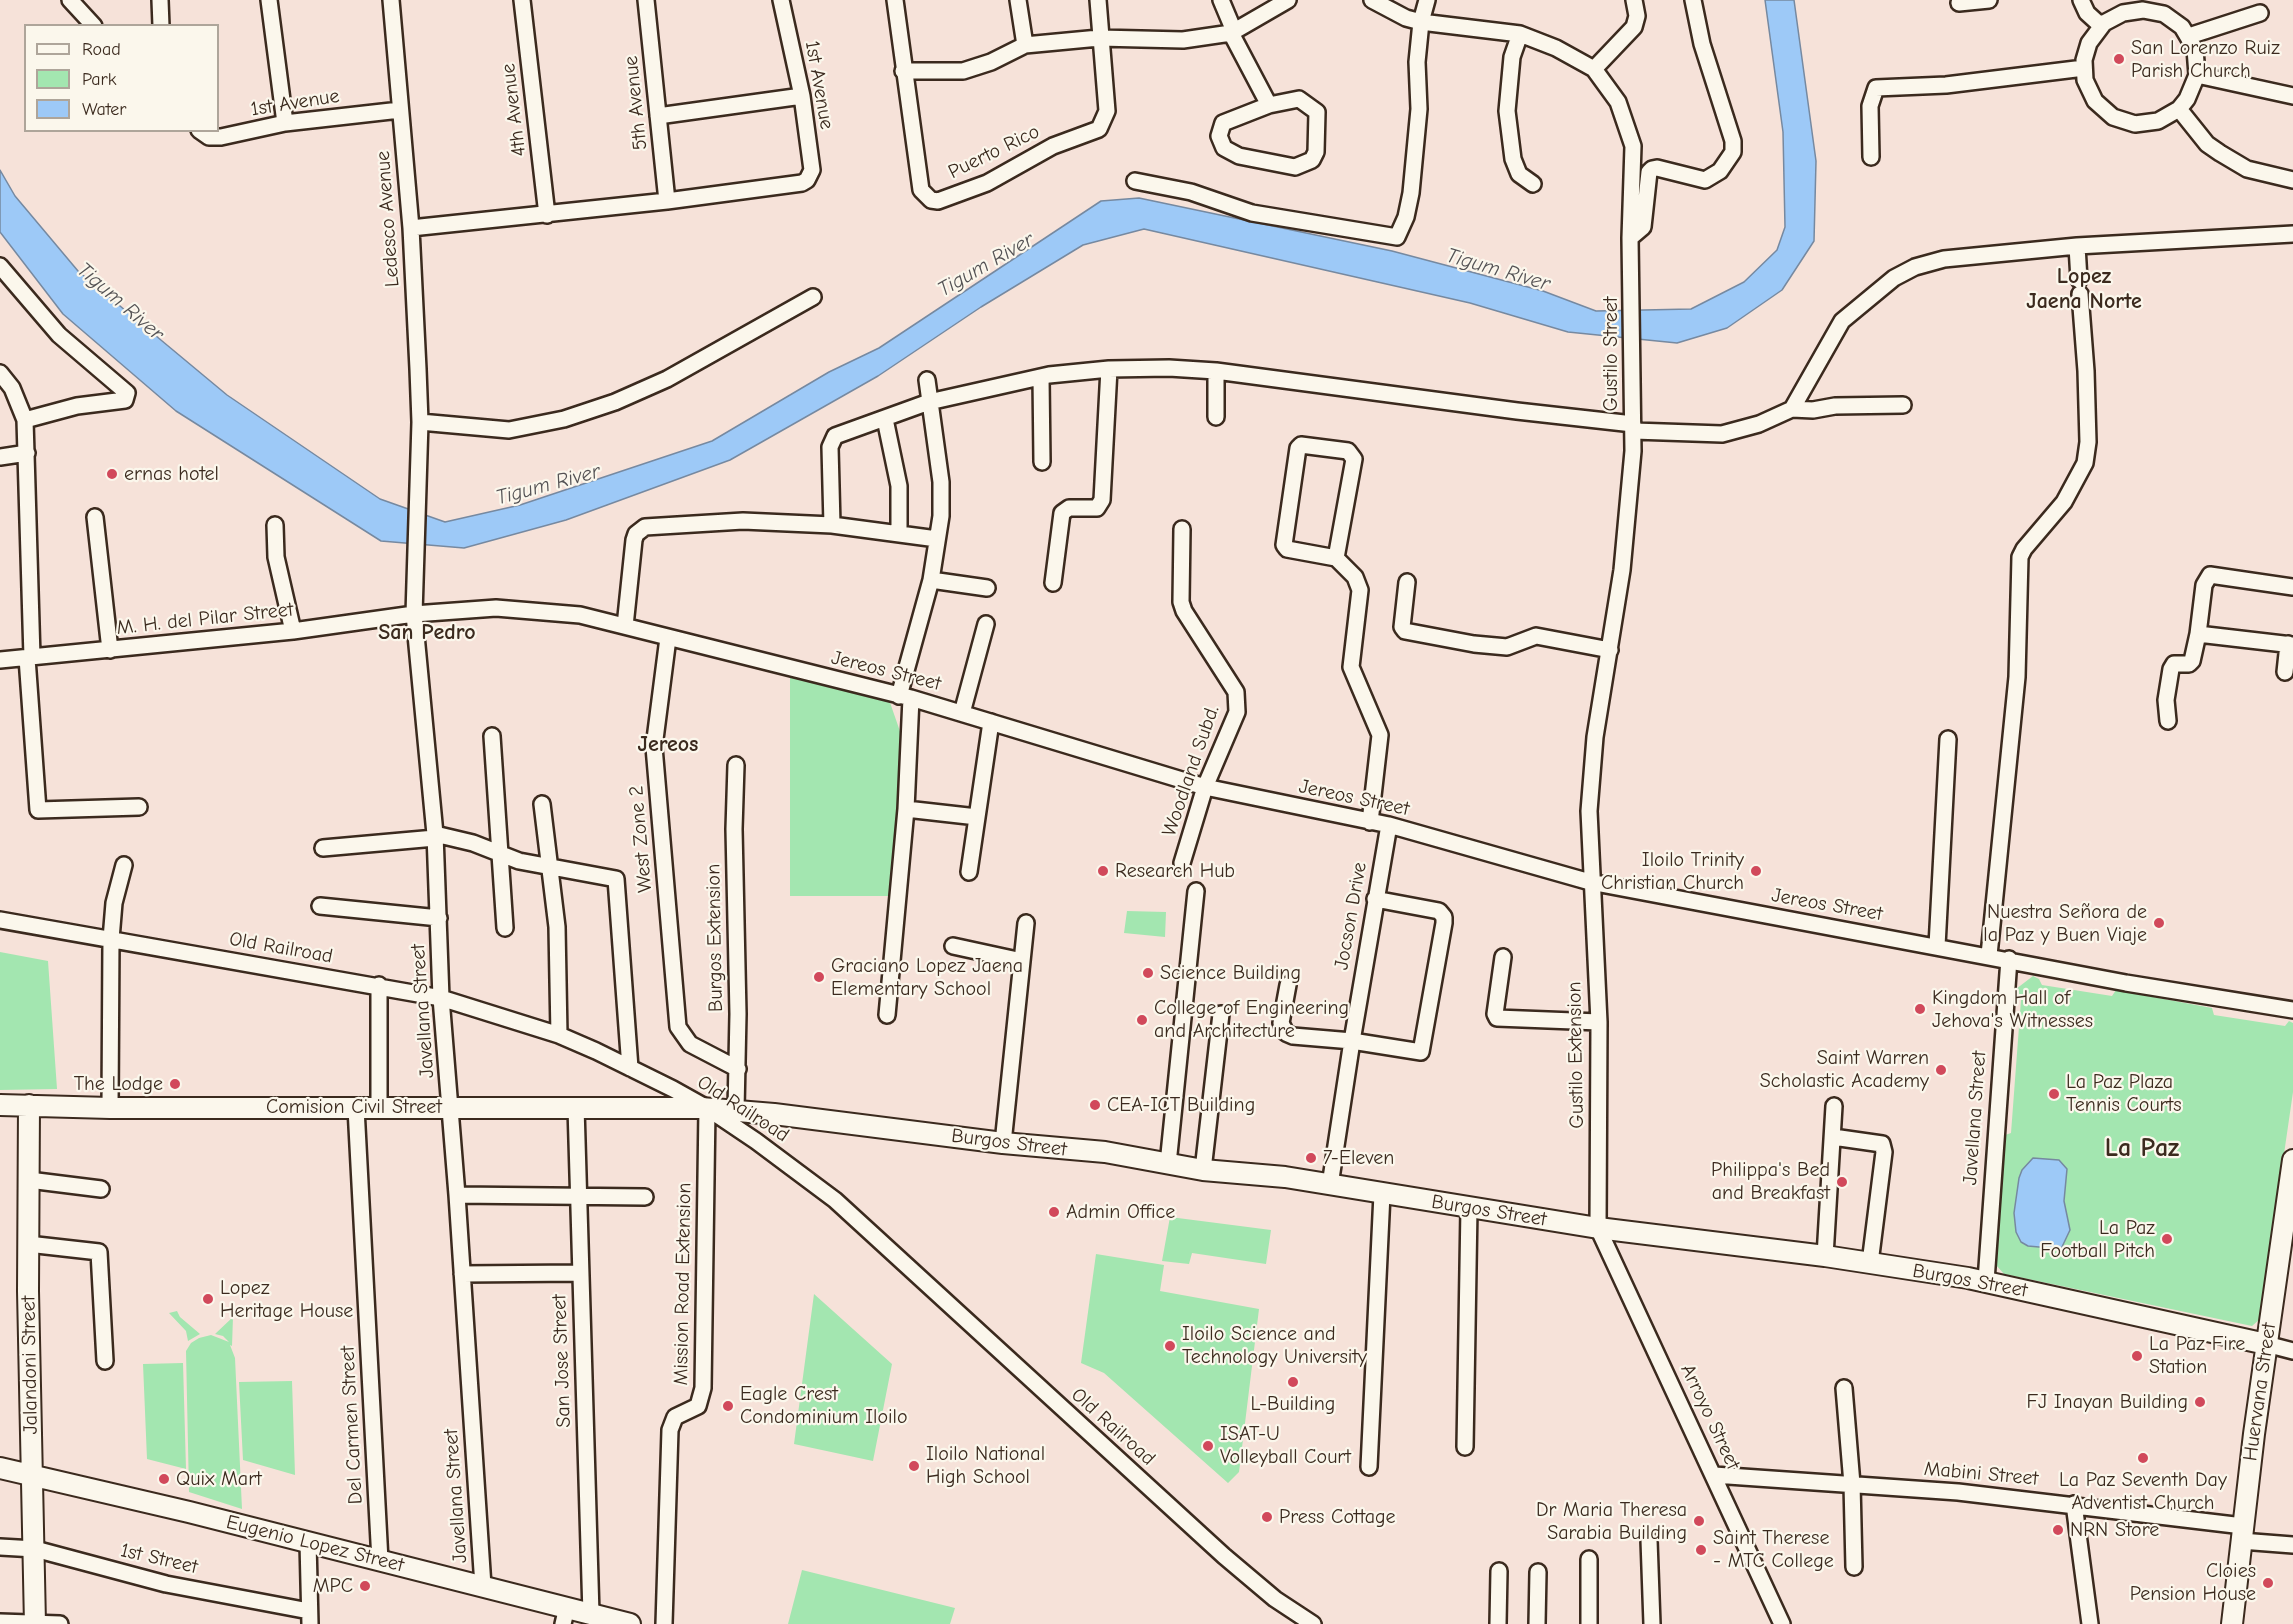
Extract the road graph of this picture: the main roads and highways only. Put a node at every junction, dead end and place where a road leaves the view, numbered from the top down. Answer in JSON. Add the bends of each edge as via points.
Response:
{"nodes":[{"id":1,"x":29,"y":1105,"type":"junction"},
{"id":2,"x":0,"y":1106,"type":"edge"},
{"id":3,"x":707,"y":1108,"type":"joint"},
{"id":4,"x":2293,"y":1160,"type":"edge"},
{"id":5,"x":2266,"y":1344,"type":"junction"},
{"id":6,"x":0,"y":1468,"type":"edge"},
{"id":7,"x":33,"y":1476,"type":"junction"},
{"id":8,"x":565,"y":1616,"type":"edge"},
{"id":9,"x":35,"y":1623,"type":"edge"},
{"id":10,"x":630,"y":1624,"type":"edge"},
{"id":11,"x":2232,"y":1624,"type":"edge"}],
"edges":[{"from":1,"to":2,"type":"main road","name":"Comision Civil Street"},
{"from":1,"to":3,"type":"main road","name":"Comision Civil Street"},
{"from":1,"to":7,"type":"main road","name":"Jalandoni Street"},
{"from":3,"to":5,"type":"main road","name":"Burgos Street","via":[[1105,1152],[1598,1228],[1825,1256],[1986,1281]]},
{"from":4,"to":5,"type":"main road","name":"Huervana Street"},
{"from":5,"to":11,"type":"main road","name":"Huervana Street"},
{"from":6,"to":7,"type":"main road","name":"Eugenio Lopez Street"},
{"from":7,"to":8,"type":"main road","name":"Eugenio Lopez Street","via":[[483,1586]]},
{"from":7,"to":9,"type":"main road","name":"Jalandoni Street"},
{"from":8,"to":10,"type":"main road","name":"Eugenio Lopez Street","via":[[591,1614]]}]}
